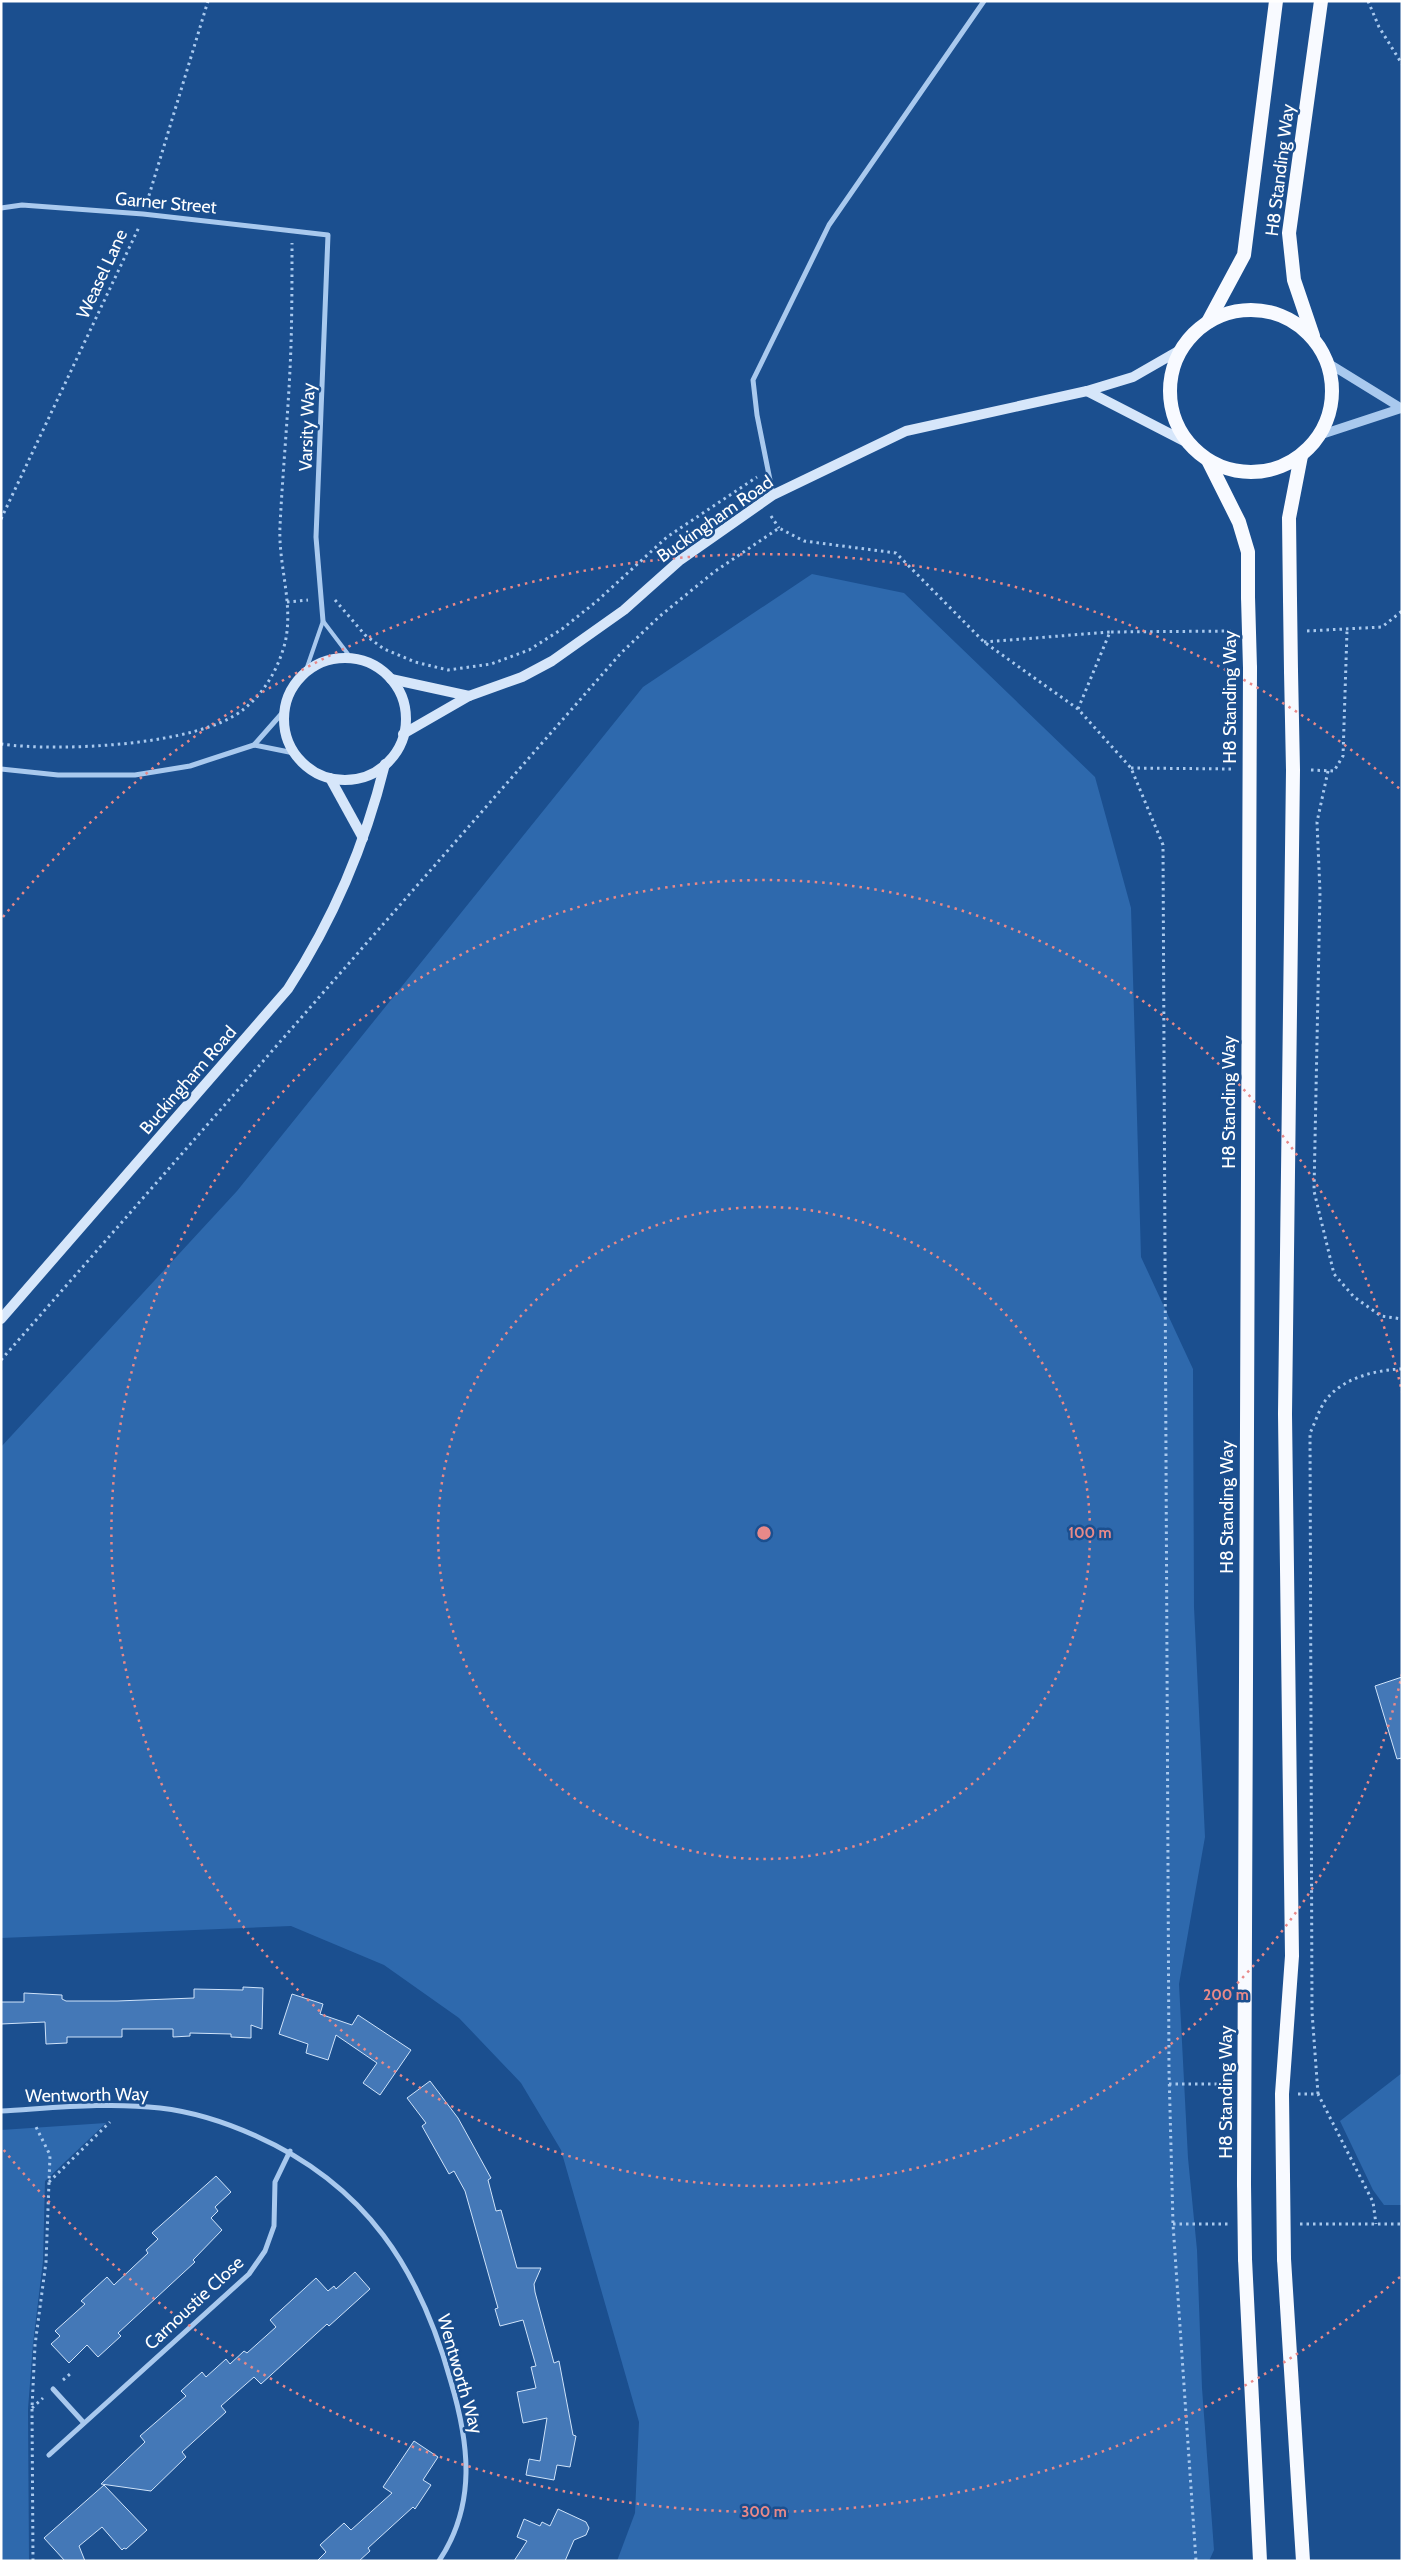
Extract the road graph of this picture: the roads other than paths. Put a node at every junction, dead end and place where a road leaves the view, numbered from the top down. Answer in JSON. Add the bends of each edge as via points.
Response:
{"nodes":[{"id":1,"x":984,"y":1,"type":"edge"},
{"id":2,"x":1276,"y":1,"type":"edge"},
{"id":3,"x":1320,"y":1,"type":"edge"},
{"id":4,"x":1,"y":208,"type":"edge"},
{"id":5,"x":328,"y":235,"type":"joint"},
{"id":6,"x":1208,"y":322,"type":"junction"},
{"id":7,"x":1314,"y":339,"type":"junction"},
{"id":8,"x":1180,"y":350,"type":"junction"},
{"id":9,"x":1328,"y":362,"type":"junction"},
{"id":10,"x":1088,"y":391,"type":"junction"},
{"id":11,"x":1402,"y":408,"type":"edge"},
{"id":12,"x":1320,"y":435,"type":"junction"},
{"id":13,"x":1186,"y":442,"type":"junction"},
{"id":14,"x":1300,"y":456,"type":"junction"},
{"id":15,"x":1209,"y":462,"type":"junction"},
{"id":16,"x":773,"y":496,"type":"junction"},
{"id":17,"x":323,"y":621,"type":"junction"},
{"id":18,"x":351,"y":658,"type":"junction"},
{"id":19,"x":305,"y":673,"type":"junction"},
{"id":20,"x":391,"y":679,"type":"junction"},
{"id":21,"x":469,"y":696,"type":"junction"},
{"id":22,"x":284,"y":711,"type":"junction"},
{"id":23,"x":403,"y":734,"type":"junction"},
{"id":24,"x":254,"y":745,"type":"junction"},
{"id":25,"x":294,"y":753,"type":"junction"},
{"id":26,"x":385,"y":764,"type":"junction"},
{"id":27,"x":1,"y":770,"type":"edge"},
{"id":28,"x":330,"y":778,"type":"junction"},
{"id":29,"x":363,"y":838,"type":"junction"},
{"id":30,"x":1,"y":1319,"type":"edge"},
{"id":31,"x":1,"y":2111,"type":"edge"},
{"id":32,"x":290,"y":2151,"type":"junction"},
{"id":33,"x":53,"y":2389,"type":"dead end"},
{"id":34,"x":84,"y":2423,"type":"junction"},
{"id":35,"x":49,"y":2455,"type":"dead end"},
{"id":36,"x":439,"y":2561,"type":"edge"},
{"id":37,"x":1260,"y":2561,"type":"edge"},
{"id":38,"x":1303,"y":2561,"type":"edge"}],
"edges":[{"from":1,"to":16,"type":"street","via":[[829,225],[753,380]]},
{"from":2,"to":6,"type":"highway","name":"H8 Standing Way","via":[[1244,256]]},
{"from":3,"to":7,"type":"highway","name":"H8 Standing Way","via":[[1289,233],[1294,280]]},
{"from":4,"to":5,"type":"street","name":"Garner Street","via":[[22,205],[143,214]]},
{"from":5,"to":17,"type":"street","name":"Varsity Way","via":[[316,537]]},
{"from":6,"to":7,"type":"highway","via":[[1237,311],[1253,309],[1276,313],[1297,324]]},
{"from":6,"to":8,"type":"highway","via":[[1192,334]]},
{"from":7,"to":9,"type":"highway"},
{"from":8,"to":10,"type":"main road","name":"Buckingham Road","via":[[1134,377]]},
{"from":8,"to":13,"type":"highway","via":[[1171,373],[1169,397],[1174,421]]},
{"from":9,"to":11,"type":"street"},
{"from":9,"to":12,"type":"highway","via":[[1332,387],[1330,412]]},
{"from":10,"to":13,"type":"main road"},
{"from":10,"to":16,"type":"main road","name":"Buckingham Road","via":[[906,431]]},
{"from":11,"to":12,"type":"street"},
{"from":12,"to":14,"type":"highway"},
{"from":13,"to":15,"type":"highway"},
{"from":14,"to":15,"type":"highway","via":[[1279,468],[1256,473],[1232,471]]},
{"from":14,"to":38,"type":"highway","bridge":true,"via":[[1289,518],[1293,770],[1285,1414],[1292,1956],[1282,2094],[1284,2259]]},
{"from":15,"to":37,"type":"highway","name":"H8 Standing Way","bridge":true,"via":[[1239,522],[1248,552],[1250,770],[1244,2184]]},
{"from":16,"to":21,"type":"main road","name":"Buckingham Road","via":[[679,561],[624,610],[552,661],[522,677]]},
{"from":17,"to":18,"type":"lane"},
{"from":17,"to":19,"type":"lane"},
{"from":18,"to":19,"type":"main road","via":[[331,659]]},
{"from":18,"to":20,"type":"main road","via":[[374,665]]},
{"from":19,"to":22,"type":"main road","via":[[295,684]]},
{"from":20,"to":21,"type":"main road"},
{"from":20,"to":23,"type":"main road","via":[[402,697],[406,712]]},
{"from":21,"to":23,"type":"main road","name":"Buckingham Road"},
{"from":22,"to":24,"type":"street"},
{"from":22,"to":25,"type":"main road","via":[[286,732]]},
{"from":23,"to":26,"type":"main road","via":[[395,754]]},
{"from":24,"to":25,"type":"street"},
{"from":24,"to":27,"type":"street","via":[[190,766],[135,774],[58,775]]},
{"from":25,"to":28,"type":"main road","via":[[310,768]]},
{"from":26,"to":28,"type":"main road","via":[[359,778]]},
{"from":26,"to":29,"type":"main road","name":"Buckingham Road"},
{"from":28,"to":29,"type":"main road"},
{"from":29,"to":30,"type":"main road","name":"Buckingham Road","via":[[326,925],[288,989]]},
{"from":31,"to":32,"type":"street","name":"Wentworth Way","via":[[113,2106],[161,2108],[218,2119]]},
{"from":32,"to":34,"type":"street","name":"Carnoustie Close","via":[[275,2182],[274,2226],[266,2251],[249,2274]]},
{"from":32,"to":36,"type":"street","name":"Wentworth Way","via":[[354,2202],[383,2233],[405,2264],[439,2338],[466,2448],[466,2485],[458,2521]]},
{"from":33,"to":34,"type":"street"},
{"from":34,"to":35,"type":"street","name":"Carnoustie Close"}]}
